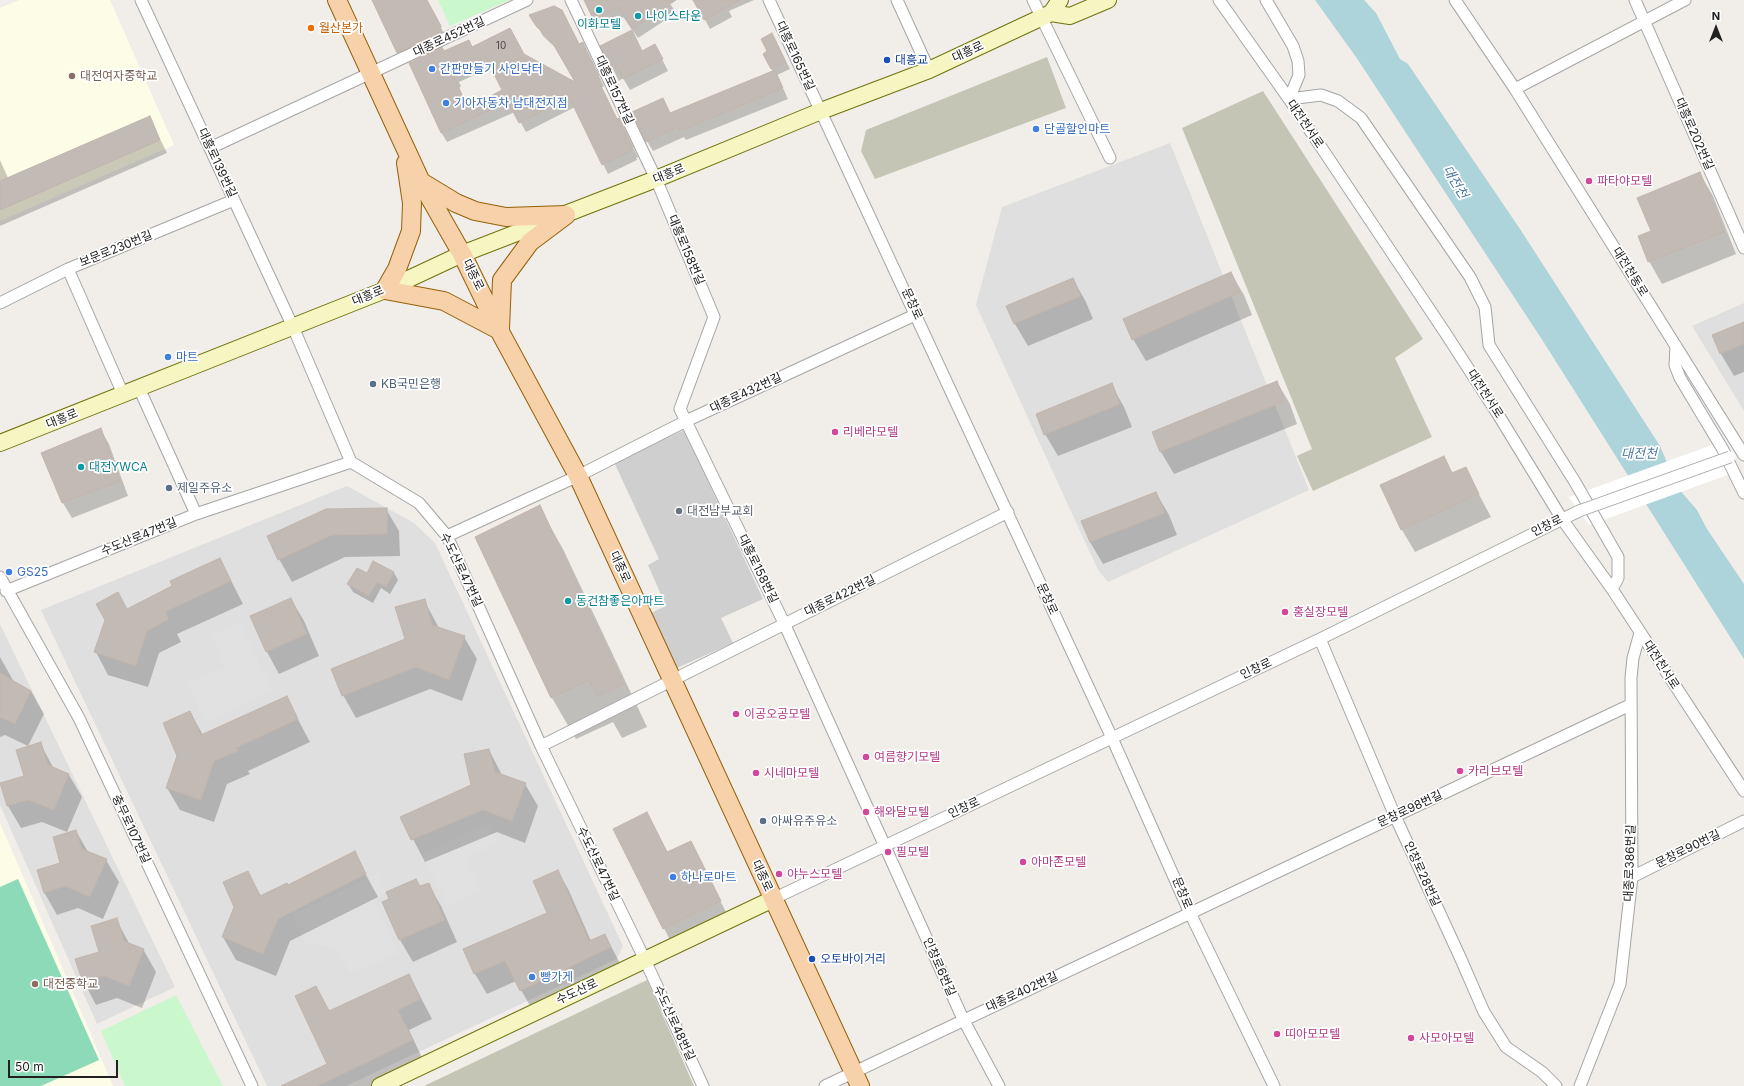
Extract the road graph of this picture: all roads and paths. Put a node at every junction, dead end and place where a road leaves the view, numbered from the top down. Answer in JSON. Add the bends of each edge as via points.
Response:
{"nodes":[{"id":1,"x":141,"y":0,"type":"edge"},
{"id":2,"x":337,"y":0,"type":"edge"},
{"id":3,"x":527,"y":0,"type":"edge"},
{"id":4,"x":571,"y":0,"type":"edge"},
{"id":5,"x":770,"y":0,"type":"edge"},
{"id":6,"x":896,"y":0,"type":"edge"},
{"id":7,"x":1033,"y":0,"type":"edge"},
{"id":8,"x":1060,"y":0,"type":"edge"},
{"id":9,"x":1108,"y":0,"type":"edge"},
{"id":10,"x":1220,"y":0,"type":"edge"},
{"id":11,"x":1266,"y":0,"type":"edge"},
{"id":12,"x":1455,"y":0,"type":"edge"},
{"id":13,"x":1635,"y":0,"type":"edge"},
{"id":14,"x":1685,"y":0,"type":"edge"},
{"id":15,"x":1047,"y":15,"type":"junction"},
{"id":16,"x":1644,"y":20,"type":"junction"},
{"id":17,"x":929,"y":70,"type":"junction"},
{"id":18,"x":371,"y":73,"type":"junction"},
{"id":19,"x":1515,"y":89,"type":"junction"},
{"id":20,"x":1289,"y":99,"type":"junction"},
{"id":21,"x":821,"y":111,"type":"junction"},
{"id":22,"x":403,"y":146,"type":"junction"},
{"id":23,"x":210,"y":148,"type":"junction"},
{"id":24,"x":1110,"y":158,"type":"dead end"},
{"id":25,"x":656,"y":180,"type":"junction"},
{"id":26,"x":421,"y":182,"type":"junction"},
{"id":27,"x":234,"y":200,"type":"junction"},
{"id":28,"x":566,"y":215,"type":"junction"},
{"id":29,"x":1744,"y":248,"type":"edge"},
{"id":30,"x":462,"y":254,"type":"junction"},
{"id":31,"x":68,"y":269,"type":"junction"},
{"id":32,"x":385,"y":290,"type":"junction"},
{"id":33,"x":0,"y":303,"type":"edge"},
{"id":34,"x":917,"y":314,"type":"junction"},
{"id":35,"x":293,"y":327,"type":"junction"},
{"id":36,"x":499,"y":330,"type":"junction"},
{"id":37,"x":1676,"y":346,"type":"junction"},
{"id":38,"x":138,"y":388,"type":"junction"},
{"id":39,"x":123,"y":394,"type":"junction"},
{"id":40,"x":686,"y":421,"type":"junction"},
{"id":41,"x":0,"y":443,"type":"edge"},
{"id":42,"x":1743,"y":453,"type":"edge"},
{"id":43,"x":352,"y":462,"type":"junction"},
{"id":44,"x":578,"y":476,"type":"junction"},
{"id":45,"x":1744,"y":492,"type":"edge"},
{"id":46,"x":1008,"y":512,"type":"junction"},
{"id":47,"x":196,"y":514,"type":"junction"},
{"id":48,"x":1562,"y":519,"type":"junction"},
{"id":49,"x":447,"y":536,"type":"junction"},
{"id":50,"x":0,"y":577,"type":"edge"},
{"id":51,"x":1612,"y":589,"type":"junction"},
{"id":52,"x":6,"y":591,"type":"junction"},
{"id":53,"x":784,"y":623,"type":"junction"},
{"id":54,"x":1640,"y":633,"type":"junction"},
{"id":55,"x":1320,"y":639,"type":"junction"},
{"id":56,"x":672,"y":679,"type":"junction"},
{"id":57,"x":1630,"y":705,"type":"junction"},
{"id":58,"x":1112,"y":738,"type":"junction"},
{"id":59,"x":541,"y":746,"type":"junction"},
{"id":60,"x":1744,"y":792,"type":"edge"},
{"id":61,"x":1395,"y":816,"type":"junction"},
{"id":62,"x":1744,"y":821,"type":"edge"},
{"id":63,"x":885,"y":846,"type":"junction"},
{"id":64,"x":1632,"y":877,"type":"junction"},
{"id":65,"x":773,"y":899,"type":"junction"},
{"id":66,"x":1190,"y":912,"type":"junction"},
{"id":67,"x":645,"y":960,"type":"junction"},
{"id":68,"x":963,"y":1020,"type":"junction"},
{"id":69,"x":856,"y":1079,"type":"edge"},
{"id":70,"x":252,"y":1086,"type":"edge"},
{"id":71,"x":380,"y":1086,"type":"edge"},
{"id":72,"x":704,"y":1086,"type":"edge"},
{"id":73,"x":824,"y":1086,"type":"edge"},
{"id":74,"x":999,"y":1086,"type":"edge"},
{"id":75,"x":1274,"y":1086,"type":"edge"},
{"id":76,"x":1556,"y":1086,"type":"edge"},
{"id":77,"x":1580,"y":1086,"type":"edge"}],
"edges":[{"from":1,"to":23,"type":"street","name":"대흥로139번길"},
{"from":2,"to":18,"type":"main road","name":"대종로"},
{"from":3,"to":18,"type":"street","name":"대종로452번길"},
{"from":4,"to":25,"type":"street","name":"대흥로157번길"},
{"from":5,"to":21,"type":"street","name":"대흥로165번길"},
{"from":6,"to":17,"type":"street"},
{"from":7,"to":15,"type":"street"},
{"from":8,"to":15,"type":"main road"},
{"from":9,"to":15,"type":"main road","via":[[1070,16]]},
{"from":10,"to":20,"type":"street","name":"대전천서로"},
{"from":11,"to":20,"type":"street","via":[[1293,46],[1298,61],[1298,75]]},
{"from":12,"to":19,"type":"street","name":"대전천동로"},
{"from":13,"to":16,"type":"street","name":"대흥로202번길"},
{"from":14,"to":16,"type":"street"},
{"from":15,"to":17,"type":"main road","name":"대흥로"},
{"from":15,"to":24,"type":"street"},
{"from":16,"to":19,"type":"street"},
{"from":16,"to":29,"type":"street","name":"대흥로202번길"},
{"from":17,"to":21,"type":"main road","name":"대흥로"},
{"from":18,"to":22,"type":"main road","name":"대종로"},
{"from":18,"to":23,"type":"street"},
{"from":19,"to":37,"type":"street","name":"대전천동로"},
{"from":20,"to":48,"type":"street","name":"대전천서로","via":[[1499,416]]},
{"from":20,"to":51,"type":"street","via":[[1321,95],[1338,101],[1360,118],[1470,277],[1485,307],[1489,345],[1575,482],[1618,557],[1618,578]]},
{"from":21,"to":25,"type":"main road","name":"대흥로"},
{"from":21,"to":34,"type":"street","name":"문창로"},
{"from":22,"to":26,"type":"main road","name":"대종로"},
{"from":22,"to":32,"type":"main road","via":[[412,203],[411,231],[397,269]]},
{"from":23,"to":27,"type":"street","name":"대흥로139번길"},
{"from":25,"to":28,"type":"main road","name":"대흥로"},
{"from":25,"to":40,"type":"street","name":"대흥로158번길","via":[[714,317],[680,409]]},
{"from":26,"to":28,"type":"main road","via":[[475,211],[506,217]]},
{"from":26,"to":30,"type":"main road","name":"대종로"},
{"from":27,"to":31,"type":"street","name":"보문로230번길"},
{"from":27,"to":35,"type":"street","name":"대흥로139번길"},
{"from":28,"to":30,"type":"main road","name":"대흥로"},
{"from":28,"to":36,"type":"main road","via":[[530,242],[502,280]]},
{"from":30,"to":32,"type":"main road","name":"대흥로"},
{"from":30,"to":36,"type":"main road","name":"대종로"},
{"from":31,"to":33,"type":"street","name":"보문로230번길"},
{"from":31,"to":39,"type":"street"},
{"from":32,"to":35,"type":"main road","name":"대흥로"},
{"from":32,"to":36,"type":"main road","via":[[444,301]]},
{"from":34,"to":40,"type":"street","name":"대종로432번길"},
{"from":34,"to":46,"type":"street","name":"문창로"},
{"from":35,"to":38,"type":"main road","name":"대흥로"},
{"from":35,"to":43,"type":"street"},
{"from":36,"to":44,"type":"main road","name":"대종로"},
{"from":37,"to":42,"type":"street","name":"대전천동로"},
{"from":37,"to":45,"type":"street","via":[[1675,365],[1680,378],[1722,448]]},
{"from":38,"to":39,"type":"main road","name":"대흥로"},
{"from":38,"to":47,"type":"street"},
{"from":39,"to":41,"type":"main road","name":"대흥로"},
{"from":40,"to":44,"type":"street","name":"대종로432번길"},
{"from":40,"to":53,"type":"street","name":"대흥로158번길"},
{"from":42,"to":48,"type":"street","name":"인창로","bridge":true},
{"from":43,"to":47,"type":"street","name":"수도산로47번길"},
{"from":43,"to":49,"type":"street","name":"수도산로47번길","via":[[419,503]]},
{"from":44,"to":49,"type":"street"},
{"from":44,"to":56,"type":"main road","name":"대종로"},
{"from":46,"to":53,"type":"street","name":"대종로422번길"},
{"from":46,"to":58,"type":"street","name":"문창로"},
{"from":47,"to":52,"type":"street","name":"수도산로47번길"},
{"from":48,"to":51,"type":"street","name":"대전천서로"},
{"from":48,"to":55,"type":"street","name":"인창로"},
{"from":49,"to":59,"type":"street","name":"수도산로47번길"},
{"from":50,"to":52,"type":"street","name":"충무로107번길"},
{"from":51,"to":54,"type":"street","name":"대전천서로"},
{"from":52,"to":70,"type":"street","name":"충무로107번길","via":[[79,718]]},
{"from":53,"to":56,"type":"street","name":"대종로422번길"},
{"from":53,"to":63,"type":"street","name":"대흥로158번길"},
{"from":54,"to":57,"type":"street","name":"대종로386번길","via":[[1633,658]]},
{"from":54,"to":60,"type":"street","name":"대전천서로"},
{"from":55,"to":58,"type":"street","name":"인창로"},
{"from":55,"to":61,"type":"street","name":"인창로28번길"},
{"from":56,"to":59,"type":"street"},
{"from":56,"to":65,"type":"main road","name":"대종로"},
{"from":57,"to":61,"type":"street","name":"문창로98번길"},
{"from":57,"to":64,"type":"street","name":"대종로386번길"},
{"from":58,"to":63,"type":"street","name":"인창로"},
{"from":58,"to":66,"type":"street","name":"문창로"},
{"from":59,"to":67,"type":"street","name":"수도산로47번길"},
{"from":61,"to":66,"type":"street","name":"문창로98번길"},
{"from":61,"to":76,"type":"street","name":"인창로28번길","via":[[1484,1012],[1506,1047],[1542,1072]]},
{"from":62,"to":64,"type":"street","name":"문창로90번길"},
{"from":63,"to":65,"type":"street","name":"인창로"},
{"from":63,"to":68,"type":"street","name":"인창로6번길"},
{"from":64,"to":77,"type":"street","name":"대종로386번길","via":[[1620,984]]},
{"from":65,"to":67,"type":"main road","name":"수도산로"},
{"from":65,"to":69,"type":"main road","name":"대종로"},
{"from":66,"to":68,"type":"street","name":"대종로402번길"},
{"from":66,"to":75,"type":"street","name":"문창로"},
{"from":67,"to":71,"type":"main road","name":"수도산로"},
{"from":67,"to":72,"type":"street","name":"수도산로48번길"},
{"from":68,"to":69,"type":"street","name":"대종로402번길"},
{"from":68,"to":74,"type":"street","name":"인창로6번길"},
{"from":69,"to":73,"type":"street"}]}
